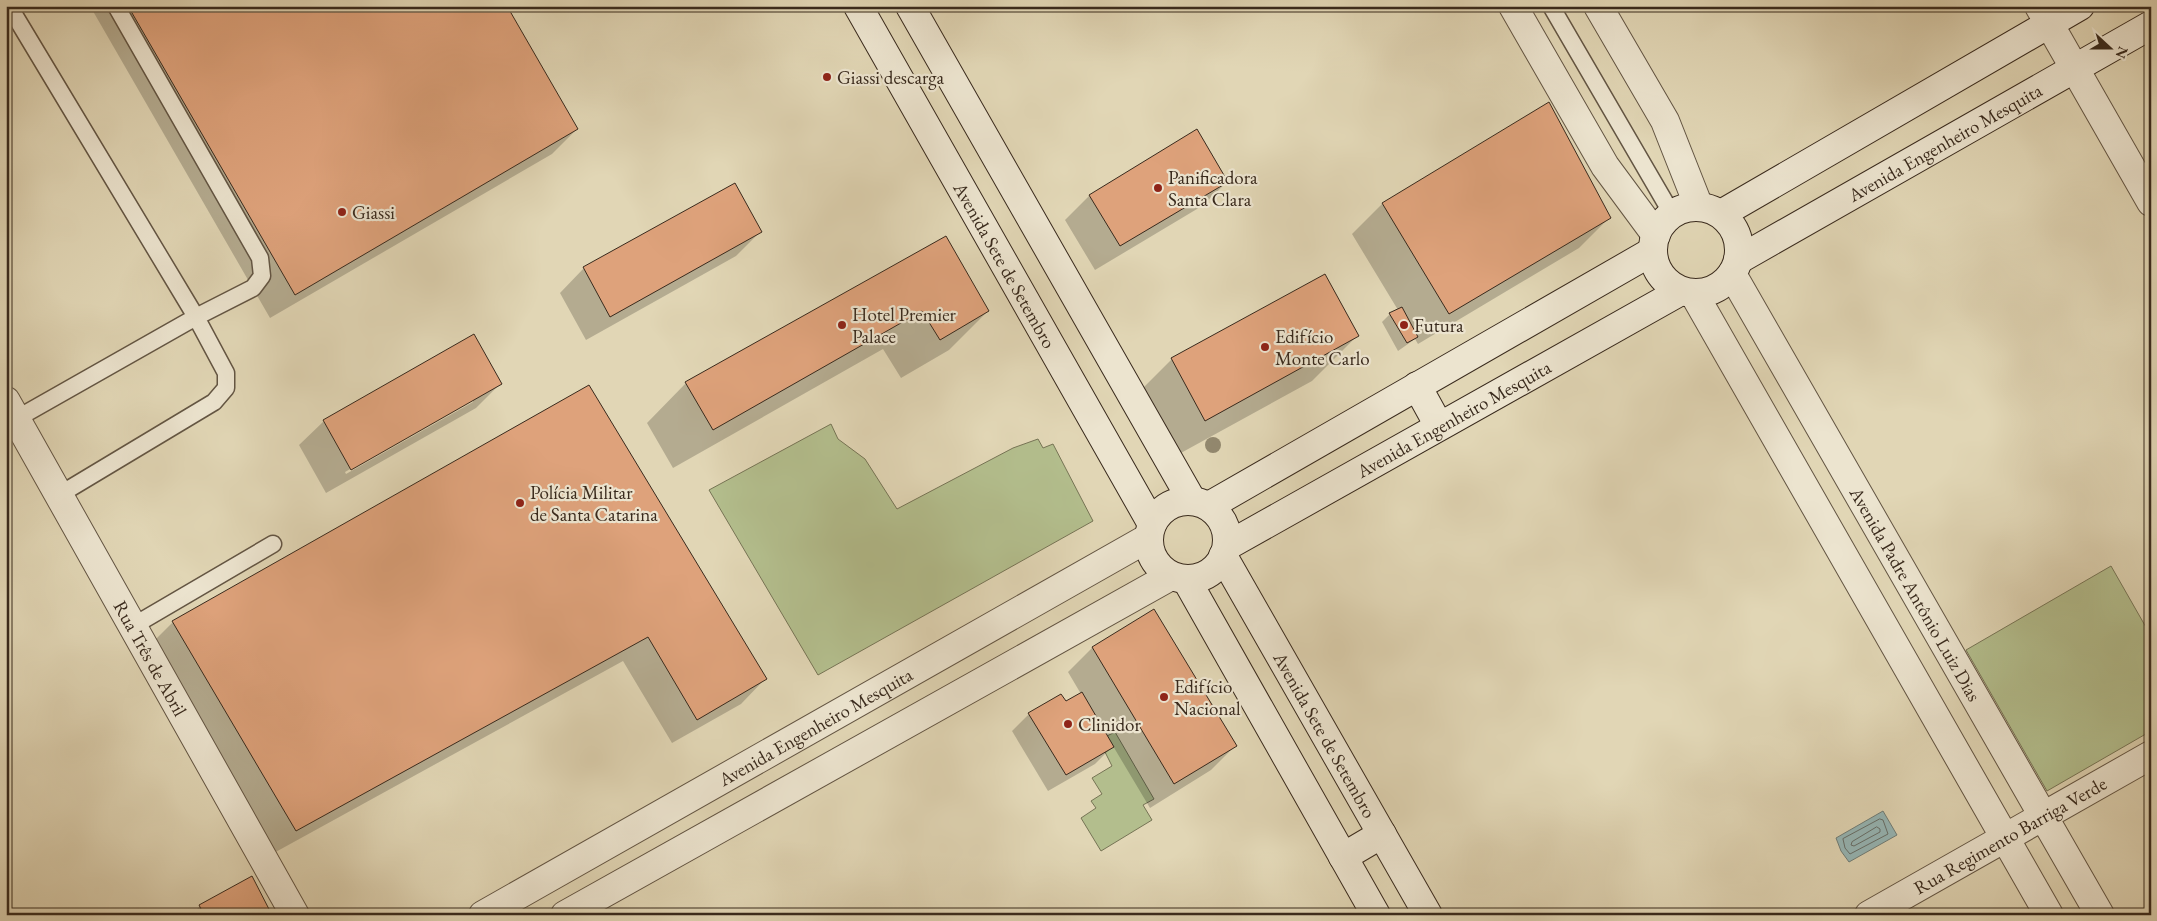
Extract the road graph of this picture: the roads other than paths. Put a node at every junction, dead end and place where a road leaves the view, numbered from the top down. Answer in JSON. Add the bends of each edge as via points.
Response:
{"nodes":[{"id":1,"x":116,"y":6,"type":"edge"},
{"id":2,"x":858,"y":6,"type":"edge"},
{"id":3,"x":910,"y":6,"type":"edge"},
{"id":4,"x":1513,"y":6,"type":"edge"},
{"id":5,"x":1551,"y":6,"type":"edge"},
{"id":6,"x":1598,"y":6,"type":"edge"},
{"id":7,"x":2080,"y":6,"type":"edge"},
{"id":8,"x":15,"y":9,"type":"edge"},
{"id":9,"x":2044,"y":15,"type":"edge"},
{"id":10,"x":2151,"y":25,"type":"edge"},
{"id":11,"x":2074,"y":69,"type":"junction"},
{"id":12,"x":2151,"y":202,"type":"edge"},
{"id":13,"x":1710,"y":210,"type":"junction"},
{"id":14,"x":1660,"y":233,"type":"junction"},
{"id":15,"x":1735,"y":267,"type":"junction"},
{"id":16,"x":1687,"y":292,"type":"junction"},
{"id":17,"x":196,"y":317,"type":"junction"},
{"id":18,"x":1417,"y":386,"type":"junction"},
{"id":19,"x":11,"y":410,"type":"edge"},
{"id":20,"x":1439,"y":426,"type":"junction"},
{"id":21,"x":59,"y":495,"type":"junction"},
{"id":22,"x":1200,"y":503,"type":"junction"},
{"id":23,"x":1150,"y":531,"type":"junction"},
{"id":24,"x":273,"y":544,"type":"dead end"},
{"id":25,"x":1225,"y":551,"type":"junction"},
{"id":26,"x":1178,"y":577,"type":"junction"},
{"id":27,"x":133,"y":626,"type":"junction"},
{"id":28,"x":2151,"y":755,"type":"edge"},
{"id":29,"x":2043,"y":816,"type":"junction"},
{"id":30,"x":1382,"y":834,"type":"junction"},
{"id":31,"x":2005,"y":838,"type":"junction"},
{"id":32,"x":1343,"y":857,"type":"junction"},
{"id":33,"x":295,"y":915,"type":"edge"},
{"id":34,"x":483,"y":915,"type":"edge"},
{"id":35,"x":565,"y":915,"type":"edge"},
{"id":36,"x":1376,"y":915,"type":"edge"},
{"id":37,"x":1428,"y":915,"type":"edge"},
{"id":38,"x":1869,"y":915,"type":"edge"},
{"id":39,"x":2049,"y":915,"type":"edge"},
{"id":40,"x":2100,"y":915,"type":"edge"}],
"edges":[{"from":1,"to":17,"type":"lane","via":[[260,258],[262,276],[253,288]]},
{"from":2,"to":23,"type":"street","name":"Avenida Sete de Setembro"},
{"from":3,"to":22,"type":"street"},
{"from":4,"to":14,"type":"street","via":[[1605,166]]},
{"from":5,"to":14,"type":"lane"},
{"from":6,"to":13,"type":"street","via":[[1665,122]]},
{"from":7,"to":9,"type":"street"},
{"from":8,"to":17,"type":"lane"},
{"from":9,"to":11,"type":"street"},
{"from":9,"to":13,"type":"street"},
{"from":10,"to":11,"type":"street","name":"Avenida Engenheiro Mesquita"},
{"from":11,"to":12,"type":"street"},
{"from":11,"to":15,"type":"street","name":"Avenida Engenheiro Mesquita"},
{"from":13,"to":14,"type":"street","via":[[1685,208]]},
{"from":13,"to":15,"type":"street","via":[[1730,223],[1736,234],[1739,247]]},
{"from":14,"to":16,"type":"street","via":[[1655,264],[1660,276],[1670,285]]},
{"from":14,"to":18,"type":"street"},
{"from":15,"to":16,"type":"street","via":[[1722,285],[1709,291]]},
{"from":15,"to":29,"type":"street","name":"Avenida Padre Antônio Luiz Dias"},
{"from":16,"to":20,"type":"street","name":"Avenida Engenheiro Mesquita"},
{"from":16,"to":31,"type":"street"},
{"from":17,"to":19,"type":"lane"},
{"from":17,"to":21,"type":"lane","via":[[226,373],[226,388],[214,402]]},
{"from":18,"to":20,"type":"street"},
{"from":18,"to":22,"type":"street"},
{"from":19,"to":21,"type":"street","name":"Rua Três de Abril"},
{"from":20,"to":25,"type":"street","name":"Avenida Engenheiro Mesquita"},
{"from":21,"to":27,"type":"street","name":"Rua Três de Abril"},
{"from":22,"to":23,"type":"street","via":[[1177,502],[1167,506]]},
{"from":22,"to":25,"type":"street","via":[[1224,523]]},
{"from":23,"to":26,"type":"street","via":[[1150,550],[1154,560],[1161,569]]},
{"from":23,"to":34,"type":"street","name":"Avenida Engenheiro Mesquita"},
{"from":24,"to":27,"type":"lane"},
{"from":25,"to":26,"type":"street","via":[[1217,566],[1208,573],[1198,578]]},
{"from":25,"to":30,"type":"street","name":"Avenida Sete de Setembro"},
{"from":26,"to":32,"type":"street"},
{"from":26,"to":35,"type":"street"},
{"from":27,"to":33,"type":"street","name":"Rua Três de Abril"},
{"from":28,"to":29,"type":"street","name":"Rua Regimento Barriga Verde"},
{"from":29,"to":31,"type":"street","name":"Rua Regimento Barriga Verde"},
{"from":29,"to":40,"type":"street","name":"Avenida Padre Antônio Luiz Dias"},
{"from":30,"to":32,"type":"street"},
{"from":30,"to":37,"type":"street","name":"Avenida Sete de Setembro"},
{"from":31,"to":38,"type":"street","name":"Rua Regimento Barriga Verde"},
{"from":31,"to":39,"type":"street"},
{"from":32,"to":36,"type":"street"}]}
